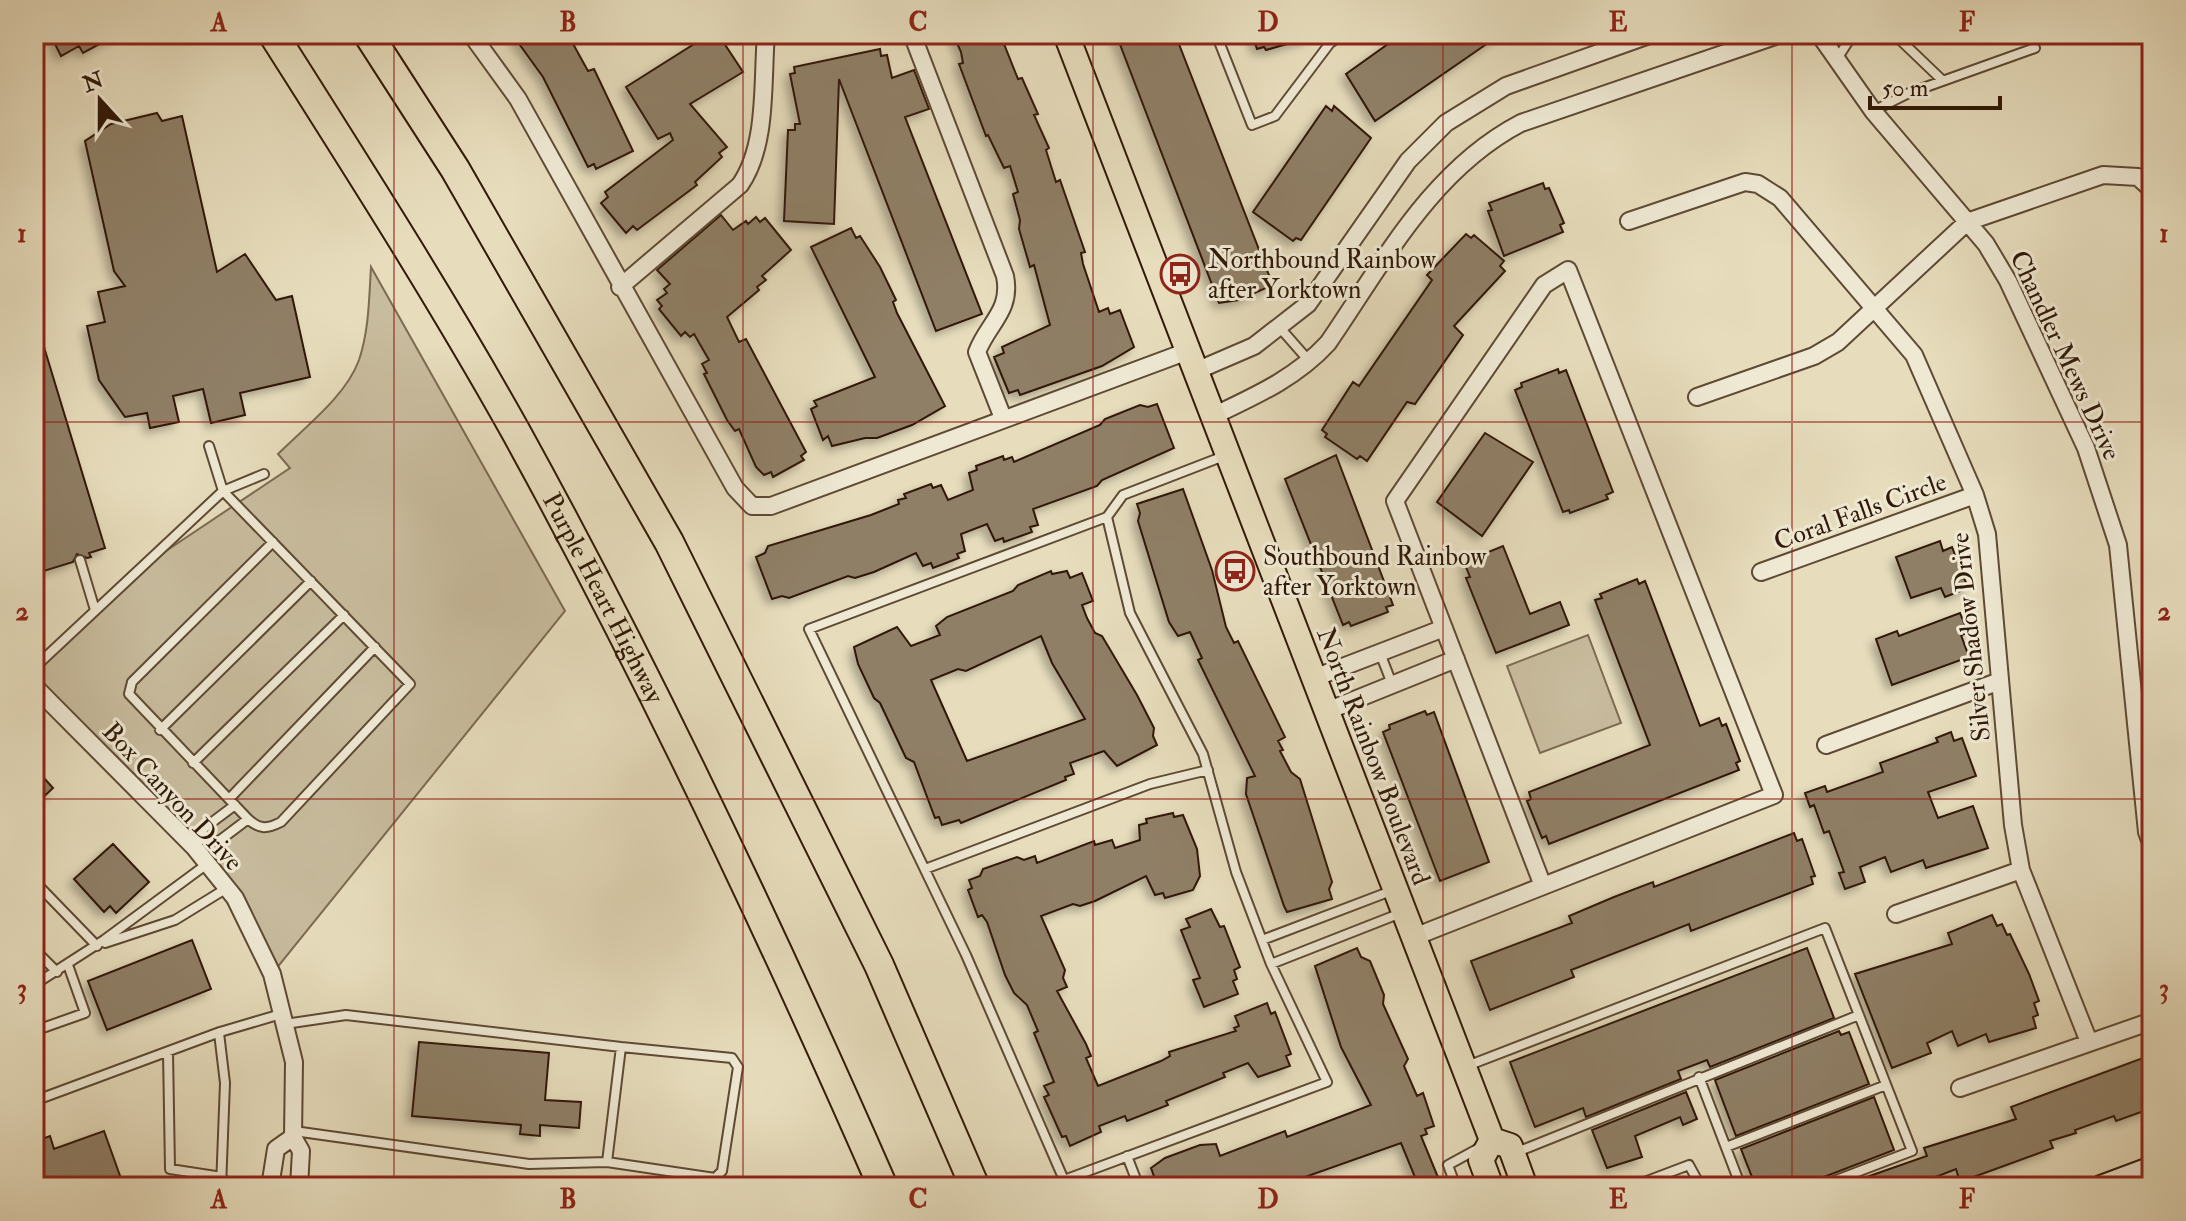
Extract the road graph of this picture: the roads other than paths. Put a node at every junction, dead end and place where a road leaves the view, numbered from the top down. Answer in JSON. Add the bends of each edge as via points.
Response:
{"nodes":[{"id":1,"x":273,"y":34,"type":"edge"},
{"id":2,"x":368,"y":34,"type":"edge"},
{"id":3,"x":471,"y":34,"type":"edge"},
{"id":4,"x":766,"y":34,"type":"edge"},
{"id":5,"x":912,"y":34,"type":"edge"},
{"id":6,"x":1066,"y":34,"type":"edge"},
{"id":7,"x":1216,"y":34,"type":"edge"},
{"id":8,"x":1343,"y":34,"type":"edge"},
{"id":9,"x":1652,"y":34,"type":"edge"},
{"id":10,"x":1781,"y":34,"type":"edge"},
{"id":11,"x":1819,"y":34,"type":"edge"},
{"id":12,"x":1853,"y":34,"type":"edge"},
{"id":13,"x":1894,"y":34,"type":"edge"},
{"id":14,"x":2035,"y":48,"type":"dead end"},
{"id":15,"x":1836,"y":60,"type":"junction"},
{"id":16,"x":1942,"y":80,"type":"junction"},
{"id":17,"x":1873,"y":111,"type":"junction"},
{"id":18,"x":2152,"y":190,"type":"edge"},
{"id":19,"x":1629,"y":221,"type":"dead end"},
{"id":20,"x":1967,"y":222,"type":"junction"},
{"id":21,"x":620,"y":287,"type":"junction"},
{"id":22,"x":1875,"y":307,"type":"junction"},
{"id":23,"x":1281,"y":329,"type":"junction"},
{"id":24,"x":1192,"y":361,"type":"junction"},
{"id":25,"x":1310,"y":363,"type":"junction"},
{"id":26,"x":1697,"y":397,"type":"dead end"},
{"id":27,"x":1213,"y":416,"type":"junction"},
{"id":28,"x":1003,"y":418,"type":"junction"},
{"id":29,"x":209,"y":446,"type":"dead end"},
{"id":30,"x":1228,"y":454,"type":"junction"},
{"id":31,"x":264,"y":474,"type":"dead end"},
{"id":32,"x":223,"y":491,"type":"junction"},
{"id":33,"x":1975,"y":495,"type":"junction"},
{"id":34,"x":1107,"y":517,"type":"junction"},
{"id":35,"x":273,"y":542,"type":"junction"},
{"id":36,"x":80,"y":560,"type":"dead end"},
{"id":37,"x":1761,"y":572,"type":"dead end"},
{"id":38,"x":311,"y":581,"type":"junction"},
{"id":39,"x":95,"y":610,"type":"junction"},
{"id":40,"x":344,"y":615,"type":"junction"},
{"id":41,"x":1444,"y":628,"type":"junction"},
{"id":42,"x":375,"y":647,"type":"junction"},
{"id":43,"x":1380,"y":653,"type":"junction"},
{"id":44,"x":1456,"y":659,"type":"junction"},
{"id":45,"x":34,"y":668,"type":"edge"},
{"id":46,"x":1314,"y":678,"type":"junction"},
{"id":47,"x":2000,"y":681,"type":"junction"},
{"id":48,"x":1392,"y":684,"type":"junction"},
{"id":49,"x":34,"y":686,"type":"edge"},
{"id":50,"x":1327,"y":711,"type":"junction"},
{"id":51,"x":160,"y":730,"type":"junction"},
{"id":52,"x":1826,"y":745,"type":"dead end"},
{"id":53,"x":193,"y":763,"type":"junction"},
{"id":54,"x":1208,"y":770,"type":"junction"},
{"id":55,"x":232,"y":802,"type":"junction"},
{"id":56,"x":248,"y":819,"type":"junction"},
{"id":57,"x":198,"y":843,"type":"junction"},
{"id":58,"x":2152,"y":846,"type":"edge"},
{"id":59,"x":208,"y":864,"type":"junction"},
{"id":60,"x":925,"y":869,"type":"junction"},
{"id":61,"x":2021,"y":870,"type":"junction"},
{"id":62,"x":34,"y":881,"type":"edge"},
{"id":63,"x":1543,"y":886,"type":"junction"},
{"id":64,"x":227,"y":888,"type":"junction"},
{"id":65,"x":1400,"y":901,"type":"junction"},
{"id":66,"x":1896,"y":914,"type":"dead end"},
{"id":67,"x":1414,"y":937,"type":"junction"},
{"id":68,"x":1262,"y":940,"type":"junction"},
{"id":69,"x":97,"y":946,"type":"junction"},
{"id":70,"x":34,"y":949,"type":"edge"},
{"id":71,"x":1271,"y":964,"type":"junction"},
{"id":72,"x":68,"y":965,"type":"junction"},
{"id":73,"x":57,"y":972,"type":"junction"},
{"id":74,"x":34,"y":985,"type":"edge"},
{"id":75,"x":1859,"y":1015,"type":"junction"},
{"id":76,"x":284,"y":1019,"type":"junction"},
{"id":77,"x":2152,"y":1021,"type":"edge"},
{"id":78,"x":34,"y":1031,"type":"edge"},
{"id":79,"x":219,"y":1033,"type":"junction"},
{"id":80,"x":2089,"y":1042,"type":"junction"},
{"id":81,"x":621,"y":1047,"type":"junction"},
{"id":82,"x":168,"y":1052,"type":"junction"},
{"id":83,"x":1464,"y":1067,"type":"junction"},
{"id":84,"x":1699,"y":1077,"type":"junction"},
{"id":85,"x":1886,"y":1085,"type":"junction"},
{"id":86,"x":1960,"y":1088,"type":"dead end"},
{"id":87,"x":34,"y":1101,"type":"edge"},
{"id":88,"x":293,"y":1134,"type":"junction"},
{"id":89,"x":1502,"y":1147,"type":"junction"},
{"id":90,"x":1726,"y":1147,"type":"junction"},
{"id":91,"x":1127,"y":1156,"type":"junction"},
{"id":92,"x":607,"y":1162,"type":"junction"},
{"id":93,"x":2152,"y":1168,"type":"edge"},
{"id":94,"x":221,"y":1182,"type":"edge"},
{"id":95,"x":270,"y":1187,"type":"edge"},
{"id":96,"x":299,"y":1187,"type":"edge"},
{"id":97,"x":883,"y":1187,"type":"edge"},
{"id":98,"x":975,"y":1187,"type":"edge"},
{"id":99,"x":1139,"y":1187,"type":"edge"},
{"id":100,"x":1456,"y":1187,"type":"edge"},
{"id":101,"x":1491,"y":1187,"type":"edge"},
{"id":102,"x":1525,"y":1187,"type":"edge"},
{"id":103,"x":1631,"y":1187,"type":"edge"},
{"id":104,"x":1701,"y":1187,"type":"edge"},
{"id":105,"x":1741,"y":1187,"type":"edge"},
{"id":106,"x":1818,"y":1187,"type":"edge"},
{"id":107,"x":2101,"y":1187,"type":"edge"}],
"edges":[{"from":1,"to":97,"type":"highway","name":"Purple Heart Highway","via":[[420,267],[602,591],[797,989]]},
{"from":2,"to":98,"type":"highway","via":[[455,169],[669,542],[879,965]]},
{"from":3,"to":21,"type":"street","via":[[518,99]]},
{"from":4,"to":21,"type":"street","via":[[757,144],[748,174]]},
{"from":5,"to":28,"type":"street","via":[[1005,276],[1003,312],[977,352]]},
{"from":6,"to":24,"type":"main road","name":"North Rainbow Boulevard"},
{"from":7,"to":8,"type":"lane","via":[[1252,125],[1275,116],[1330,43]]},
{"from":9,"to":23,"type":"street","via":[[1506,86],[1446,123],[1408,161],[1308,304]]},
{"from":10,"to":25,"type":"street","via":[[1521,123],[1487,141],[1430,196]]},
{"from":11,"to":15,"type":"street","name":"Chandler Mews Drive"},
{"from":12,"to":15,"type":"lane"},
{"from":13,"to":16,"type":"lane"},
{"from":14,"to":16,"type":"lane"},
{"from":15,"to":17,"type":"street","name":"Chandler Mews Drive"},
{"from":16,"to":17,"type":"lane"},
{"from":17,"to":20,"type":"street","name":"Chandler Mews Drive"},
{"from":18,"to":20,"type":"street","via":[[2138,177],[2103,175]]},
{"from":19,"to":22,"type":"street","name":"Silver Shadow Drive","via":[[1745,182],[1758,184],[1780,198]]},
{"from":20,"to":22,"type":"street"},
{"from":20,"to":58,"type":"street","name":"Chandler Mews Drive","via":[[2008,281],[2104,495],[2118,545]]},
{"from":21,"to":28,"type":"street","via":[[735,488],[752,506],[771,506]]},
{"from":22,"to":26,"type":"street","via":[[1838,342],[1814,356]]},
{"from":22,"to":33,"type":"street","name":"Silver Shadow Drive","via":[[1914,355]]},
{"from":23,"to":24,"type":"street","via":[[1254,346]]},
{"from":23,"to":25,"type":"lane"},
{"from":24,"to":27,"type":"main road","name":"North Rainbow Boulevard"},
{"from":24,"to":28,"type":"street"},
{"from":25,"to":27,"type":"street"},
{"from":27,"to":30,"type":"main road","name":"North Rainbow Boulevard"},
{"from":29,"to":32,"type":"lane"},
{"from":30,"to":34,"type":"lane","via":[[1123,495]]},
{"from":30,"to":46,"type":"main road","name":"North Rainbow Boulevard"},
{"from":31,"to":32,"type":"lane"},
{"from":32,"to":35,"type":"lane"},
{"from":32,"to":39,"type":"lane"},
{"from":33,"to":37,"type":"street","name":"Coral Falls Circle"},
{"from":33,"to":47,"type":"street","name":"Silver Shadow Drive","via":[[1993,569]]},
{"from":34,"to":54,"type":"lane","via":[[1130,613]]},
{"from":34,"to":60,"type":"lane","via":[[809,629]]},
{"from":35,"to":38,"type":"lane"},
{"from":35,"to":51,"type":"lane","via":[[132,682],[129,694]]},
{"from":36,"to":39,"type":"lane"},
{"from":38,"to":40,"type":"lane"},
{"from":38,"to":51,"type":"lane"},
{"from":39,"to":45,"type":"lane"},
{"from":40,"to":42,"type":"lane"},
{"from":40,"to":53,"type":"lane"},
{"from":41,"to":43,"type":"street"},
{"from":41,"to":44,"type":"street"},
{"from":41,"to":63,"type":"street","via":[[1395,501],[1544,285],[1568,270],[1774,795]]},
{"from":42,"to":55,"type":"lane"},
{"from":42,"to":56,"type":"lane","via":[[410,684],[281,822],[267,829]]},
{"from":43,"to":46,"type":"street"},
{"from":43,"to":48,"type":"lane"},
{"from":44,"to":48,"type":"street"},
{"from":44,"to":63,"type":"street"},
{"from":46,"to":50,"type":"main road","name":"North Rainbow Boulevard"},
{"from":47,"to":52,"type":"street"},
{"from":47,"to":61,"type":"street","name":"Silver Shadow Drive"},
{"from":48,"to":50,"type":"street"},
{"from":49,"to":57,"type":"street","name":"Box Canyon Drive"},
{"from":50,"to":65,"type":"main road","name":"North Rainbow Boulevard"},
{"from":51,"to":53,"type":"lane"},
{"from":53,"to":55,"type":"lane"},
{"from":54,"to":60,"type":"lane","via":[[1150,784]]},
{"from":54,"to":68,"type":"lane","via":[[1236,872]]},
{"from":55,"to":56,"type":"lane"},
{"from":55,"to":57,"type":"lane","via":[[203,829]]},
{"from":56,"to":57,"type":"lane","via":[[219,841]]},
{"from":57,"to":59,"type":"street","name":"Box Canyon Drive"},
{"from":59,"to":64,"type":"street","name":"Box Canyon Drive"},
{"from":59,"to":69,"type":"lane"},
{"from":60,"to":91,"type":"lane","via":[[1064,1180]]},
{"from":61,"to":66,"type":"street"},
{"from":61,"to":80,"type":"street","name":"Silver Shadow Drive"},
{"from":62,"to":69,"type":"lane"},
{"from":63,"to":67,"type":"street"},
{"from":64,"to":69,"type":"lane","via":[[175,920]]},
{"from":64,"to":76,"type":"street","name":"Box Canyon Drive","via":[[272,974]]},
{"from":65,"to":67,"type":"main road","name":"North Rainbow Boulevard"},
{"from":65,"to":68,"type":"lane"},
{"from":65,"to":71,"type":"lane"},
{"from":67,"to":83,"type":"main road","name":"North Rainbow Boulevard"},
{"from":68,"to":71,"type":"lane"},
{"from":69,"to":72,"type":"lane"},
{"from":70,"to":73,"type":"lane"},
{"from":71,"to":91,"type":"lane","via":[[1327,1082]]},
{"from":72,"to":73,"type":"lane"},
{"from":72,"to":78,"type":"lane","via":[[85,1013]]},
{"from":73,"to":74,"type":"lane"},
{"from":75,"to":83,"type":"lane","via":[[1825,928]]},
{"from":75,"to":84,"type":"lane"},
{"from":75,"to":85,"type":"lane"},
{"from":76,"to":79,"type":"lane"},
{"from":76,"to":81,"type":"lane","via":[[346,1015]]},
{"from":76,"to":88,"type":"street","name":"Box Canyon Drive","via":[[294,1062]]},
{"from":77,"to":80,"type":"street"},
{"from":79,"to":82,"type":"lane"},
{"from":79,"to":94,"type":"lane","via":[[225,1083]]},
{"from":80,"to":86,"type":"street"},
{"from":81,"to":92,"type":"lane"},
{"from":81,"to":92,"type":"lane","via":[[732,1058],[738,1067],[722,1171],[715,1178]]},
{"from":82,"to":87,"type":"lane"},
{"from":82,"to":94,"type":"lane","via":[[170,1169]]},
{"from":83,"to":89,"type":"main road","name":"North Rainbow Boulevard"},
{"from":84,"to":89,"type":"lane"},
{"from":84,"to":90,"type":"lane"},
{"from":85,"to":90,"type":"lane"},
{"from":85,"to":106,"type":"lane","via":[[1912,1151]]},
{"from":88,"to":92,"type":"lane","via":[[529,1164]]},
{"from":88,"to":95,"type":"street","via":[[276,1149]]},
{"from":88,"to":96,"type":"street","name":"Box Canyon Drive","via":[[301,1151]]},
{"from":89,"to":100,"type":"lane","via":[[1448,1165]]},
{"from":89,"to":101,"type":"main road","name":"North Rainbow Boulevard","via":[[1481,1160]]},
{"from":89,"to":102,"type":"main road","name":"North Rainbow Boulevard"},
{"from":90,"to":105,"type":"lane"},
{"from":91,"to":99,"type":"lane"},
{"from":93,"to":107,"type":"main road"},
{"from":103,"to":104,"type":"lane","via":[[1689,1165]]}]}
